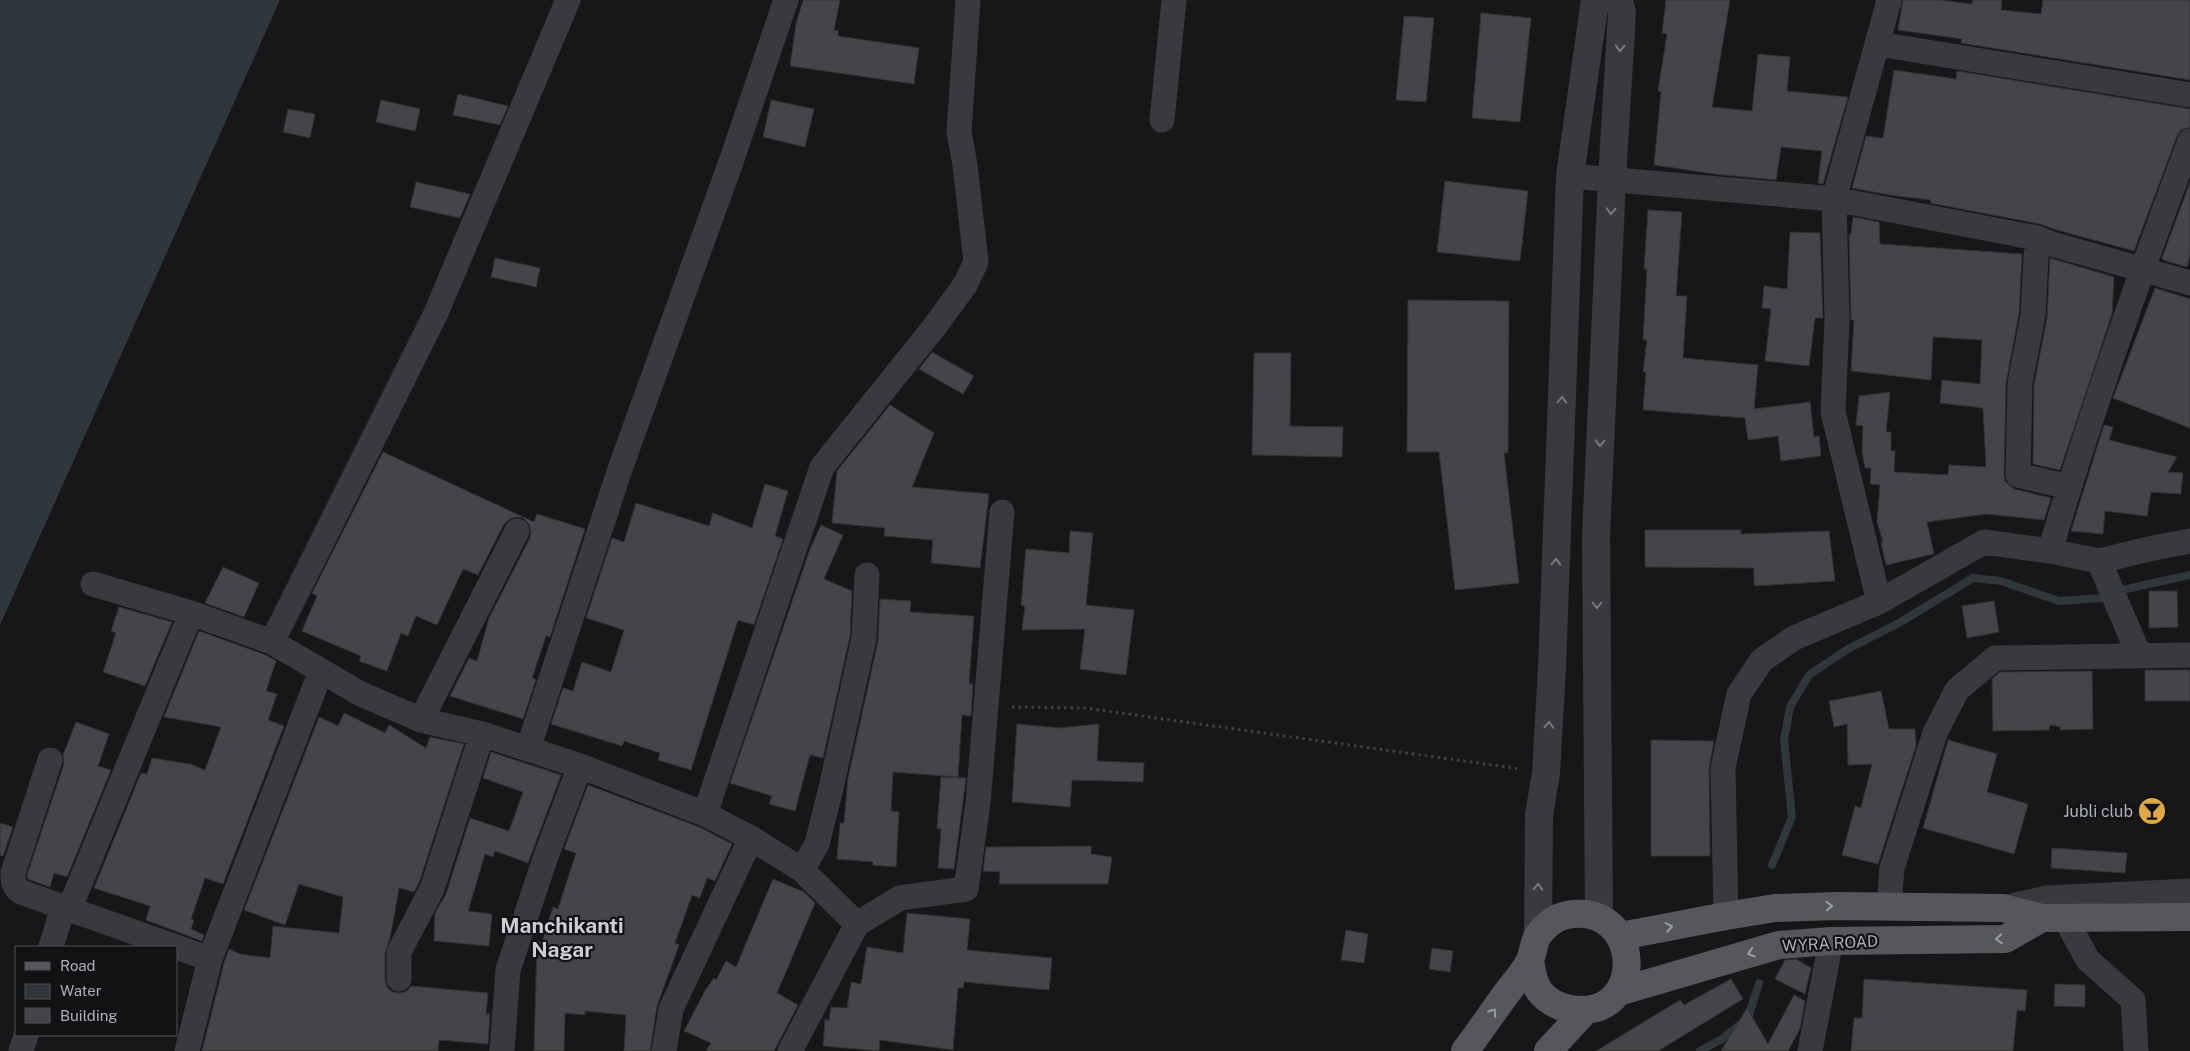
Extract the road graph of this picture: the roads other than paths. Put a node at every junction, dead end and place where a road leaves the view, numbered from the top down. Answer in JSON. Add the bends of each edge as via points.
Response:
{"nodes":[{"id":1,"x":568,"y":0,"type":"edge"},
{"id":2,"x":786,"y":0,"type":"edge"},
{"id":3,"x":968,"y":0,"type":"edge"},
{"id":4,"x":1174,"y":0,"type":"edge"},
{"id":5,"x":1595,"y":0,"type":"edge"},
{"id":6,"x":1619,"y":0,"type":"edge"},
{"id":7,"x":1889,"y":1,"type":"edge"},
{"id":8,"x":1878,"y":44,"type":"junction"},
{"id":9,"x":2190,"y":95,"type":"edge"},
{"id":10,"x":1162,"y":120,"type":"dead end"},
{"id":11,"x":2190,"y":141,"type":"edge"},
{"id":12,"x":1570,"y":176,"type":"junction"},
{"id":13,"x":1612,"y":179,"type":"junction"},
{"id":14,"x":1834,"y":199,"type":"junction"},
{"id":15,"x":2038,"y":238,"type":"junction"},
{"id":16,"x":2141,"y":270,"type":"junction"},
{"id":17,"x":2190,"y":283,"type":"edge"},
{"id":18,"x":2069,"y":487,"type":"junction"},
{"id":19,"x":1002,"y":512,"type":"dead end"},
{"id":20,"x":517,"y":531,"type":"dead end"},
{"id":21,"x":2190,"y":541,"type":"edge"},
{"id":22,"x":2050,"y":551,"type":"junction"},
{"id":23,"x":2102,"y":568,"type":"junction"},
{"id":24,"x":867,"y":575,"type":"dead end"},
{"id":25,"x":93,"y":584,"type":"dead end"},
{"id":26,"x":1879,"y":602,"type":"junction"},
{"id":27,"x":191,"y":613,"type":"junction"},
{"id":28,"x":272,"y":642,"type":"junction"},
{"id":29,"x":2190,"y":655,"type":"edge"},
{"id":30,"x":2139,"y":656,"type":"junction"},
{"id":31,"x":321,"y":671,"type":"junction"},
{"id":32,"x":421,"y":720,"type":"junction"},
{"id":33,"x":482,"y":734,"type":"junction"},
{"id":34,"x":528,"y":749,"type":"junction"},
{"id":35,"x":50,"y":760,"type":"dead end"},
{"id":36,"x":580,"y":766,"type":"junction"},
{"id":37,"x":705,"y":814,"type":"junction"},
{"id":38,"x":751,"y":838,"type":"junction"},
{"id":39,"x":802,"y":870,"type":"junction"},
{"id":40,"x":2190,"y":891,"type":"edge"},
{"id":41,"x":1889,"y":906,"type":"junction"},
{"id":42,"x":66,"y":908,"type":"junction"},
{"id":43,"x":2003,"y":908,"type":"junction"},
{"id":44,"x":1726,"y":916,"type":"junction"},
{"id":45,"x":2190,"y":917,"type":"edge"},
{"id":46,"x":1599,"y":918,"type":"junction"},
{"id":47,"x":2066,"y":918,"type":"junction"},
{"id":48,"x":857,"y":924,"type":"junction"},
{"id":49,"x":1538,"y":935,"type":"junction"},
{"id":50,"x":1621,"y":936,"type":"junction"},
{"id":51,"x":1832,"y":941,"type":"junction"},
{"id":52,"x":52,"y":946,"type":"edge"},
{"id":53,"x":175,"y":946,"type":"edge"},
{"id":54,"x":178,"y":947,"type":"edge"},
{"id":55,"x":210,"y":958,"type":"junction"},
{"id":56,"x":1530,"y":962,"type":"junction"},
{"id":57,"x":399,"y":978,"type":"dead end"},
{"id":58,"x":1618,"y":992,"type":"junction"},
{"id":59,"x":1585,"y":1011,"type":"junction"},
{"id":60,"x":26,"y":1036,"type":"edge"},
{"id":61,"x":21,"y":1051,"type":"edge"},
{"id":62,"x":187,"y":1051,"type":"edge"},
{"id":63,"x":502,"y":1051,"type":"edge"},
{"id":64,"x":664,"y":1051,"type":"edge"},
{"id":65,"x":790,"y":1051,"type":"edge"},
{"id":66,"x":1465,"y":1051,"type":"edge"},
{"id":67,"x":1548,"y":1051,"type":"edge"},
{"id":68,"x":1810,"y":1051,"type":"edge"},
{"id":69,"x":2136,"y":1051,"type":"edge"}],
"edges":[{"from":1,"to":28,"type":"street","via":[[436,313]]},
{"from":2,"to":34,"type":"street","via":[[620,469]]},
{"from":3,"to":37,"type":"street","via":[[959,132],[976,262],[965,285],[935,326],[822,467]]},
{"from":4,"to":10,"type":"street"},
{"from":5,"to":12,"type":"street"},
{"from":6,"to":13,"type":"street","one_way":true,"via":[[1622,13]]},
{"from":7,"to":8,"type":"street"},
{"from":8,"to":9,"type":"street"},
{"from":8,"to":14,"type":"street"},
{"from":11,"to":16,"type":"street"},
{"from":12,"to":13,"type":"street"},
{"from":49,"to":12,"type":"street","one_way":true,"via":[[1539,815],[1546,773]]},
{"from":13,"to":14,"type":"street"},
{"from":13,"to":46,"type":"street","one_way":true,"via":[[1596,536]]},
{"from":14,"to":15,"type":"street"},
{"from":14,"to":26,"type":"street","via":[[1837,320],[1833,412]]},
{"from":15,"to":16,"type":"street"},
{"from":15,"to":18,"type":"street","via":[[2033,315],[2020,383],[2018,475]]},
{"from":16,"to":17,"type":"street"},
{"from":16,"to":18,"type":"street"},
{"from":18,"to":22,"type":"street"},
{"from":19,"to":48,"type":"street","via":[[978,803],[966,889],[900,898]]},
{"from":20,"to":32,"type":"street"},
{"from":21,"to":23,"type":"street","via":[[2158,546]]},
{"from":22,"to":23,"type":"street"},
{"from":22,"to":26,"type":"street","via":[[1984,542]]},
{"from":23,"to":30,"type":"street"},
{"from":24,"to":39,"type":"street","via":[[864,638],[832,788],[817,844]]},
{"from":25,"to":27,"type":"street"},
{"from":26,"to":44,"type":"street","via":[[1794,638],[1762,660],[1739,694],[1723,768]]},
{"from":27,"to":28,"type":"street"},
{"from":27,"to":42,"type":"street"},
{"from":28,"to":31,"type":"street"},
{"from":29,"to":30,"type":"street"},
{"from":30,"to":41,"type":"street","via":[[1995,658],[1957,690],[1935,733],[1892,868]]},
{"from":31,"to":32,"type":"street","via":[[359,693]]},
{"from":31,"to":55,"type":"street"},
{"from":32,"to":33,"type":"street"},
{"from":33,"to":34,"type":"street"},
{"from":33,"to":57,"type":"street","via":[[432,889],[399,952]]},
{"from":34,"to":36,"type":"street"},
{"from":35,"to":42,"type":"street","via":[[13,881],[21,892]]},
{"from":36,"to":37,"type":"street"},
{"from":36,"to":63,"type":"street","via":[[508,970]]},
{"from":37,"to":38,"type":"street"},
{"from":38,"to":39,"type":"street"},
{"from":38,"to":64,"type":"street","via":[[670,1009]]},
{"from":39,"to":48,"type":"street"},
{"from":40,"to":43,"type":"street","via":[[2048,898]]},
{"from":41,"to":43,"type":"main road"},
{"from":44,"to":41,"type":"main road","one_way":true,"via":[[1775,908]]},
{"from":42,"to":52,"type":"street"},
{"from":42,"to":53,"type":"street"},
{"from":43,"to":47,"type":"main road"},
{"from":50,"to":44,"type":"main road","one_way":true},
{"from":45,"to":47,"type":"main road"},
{"from":46,"to":49,"type":"main road","via":[[1583,914],[1565,915]]},
{"from":46,"to":50,"type":"main road"},
{"from":47,"to":51,"type":"main road","name":"WYRA ROAD","one_way":true,"via":[[2005,939]]},
{"from":47,"to":69,"type":"street","via":[[2088,960],[2133,1000]]},
{"from":48,"to":65,"type":"street"},
{"from":49,"to":56,"type":"main road"},
{"from":50,"to":58,"type":"main road","via":[[1628,955],[1627,974]]},
{"from":51,"to":58,"type":"main road","name":"WYRA ROAD","one_way":true,"via":[[1779,945]]},
{"from":51,"to":68,"type":"street"},
{"from":54,"to":55,"type":"street"},
{"from":55,"to":62,"type":"street"},
{"from":56,"to":59,"type":"main road","via":[[1537,988],[1558,1007]]},
{"from":66,"to":56,"type":"main road","one_way":true},
{"from":58,"to":59,"type":"main road","name":"WYRA ROAD","via":[[1604,1005]]},
{"from":59,"to":67,"type":"main road","name":"WYRA ROAD"},
{"from":60,"to":61,"type":"street"}]}
